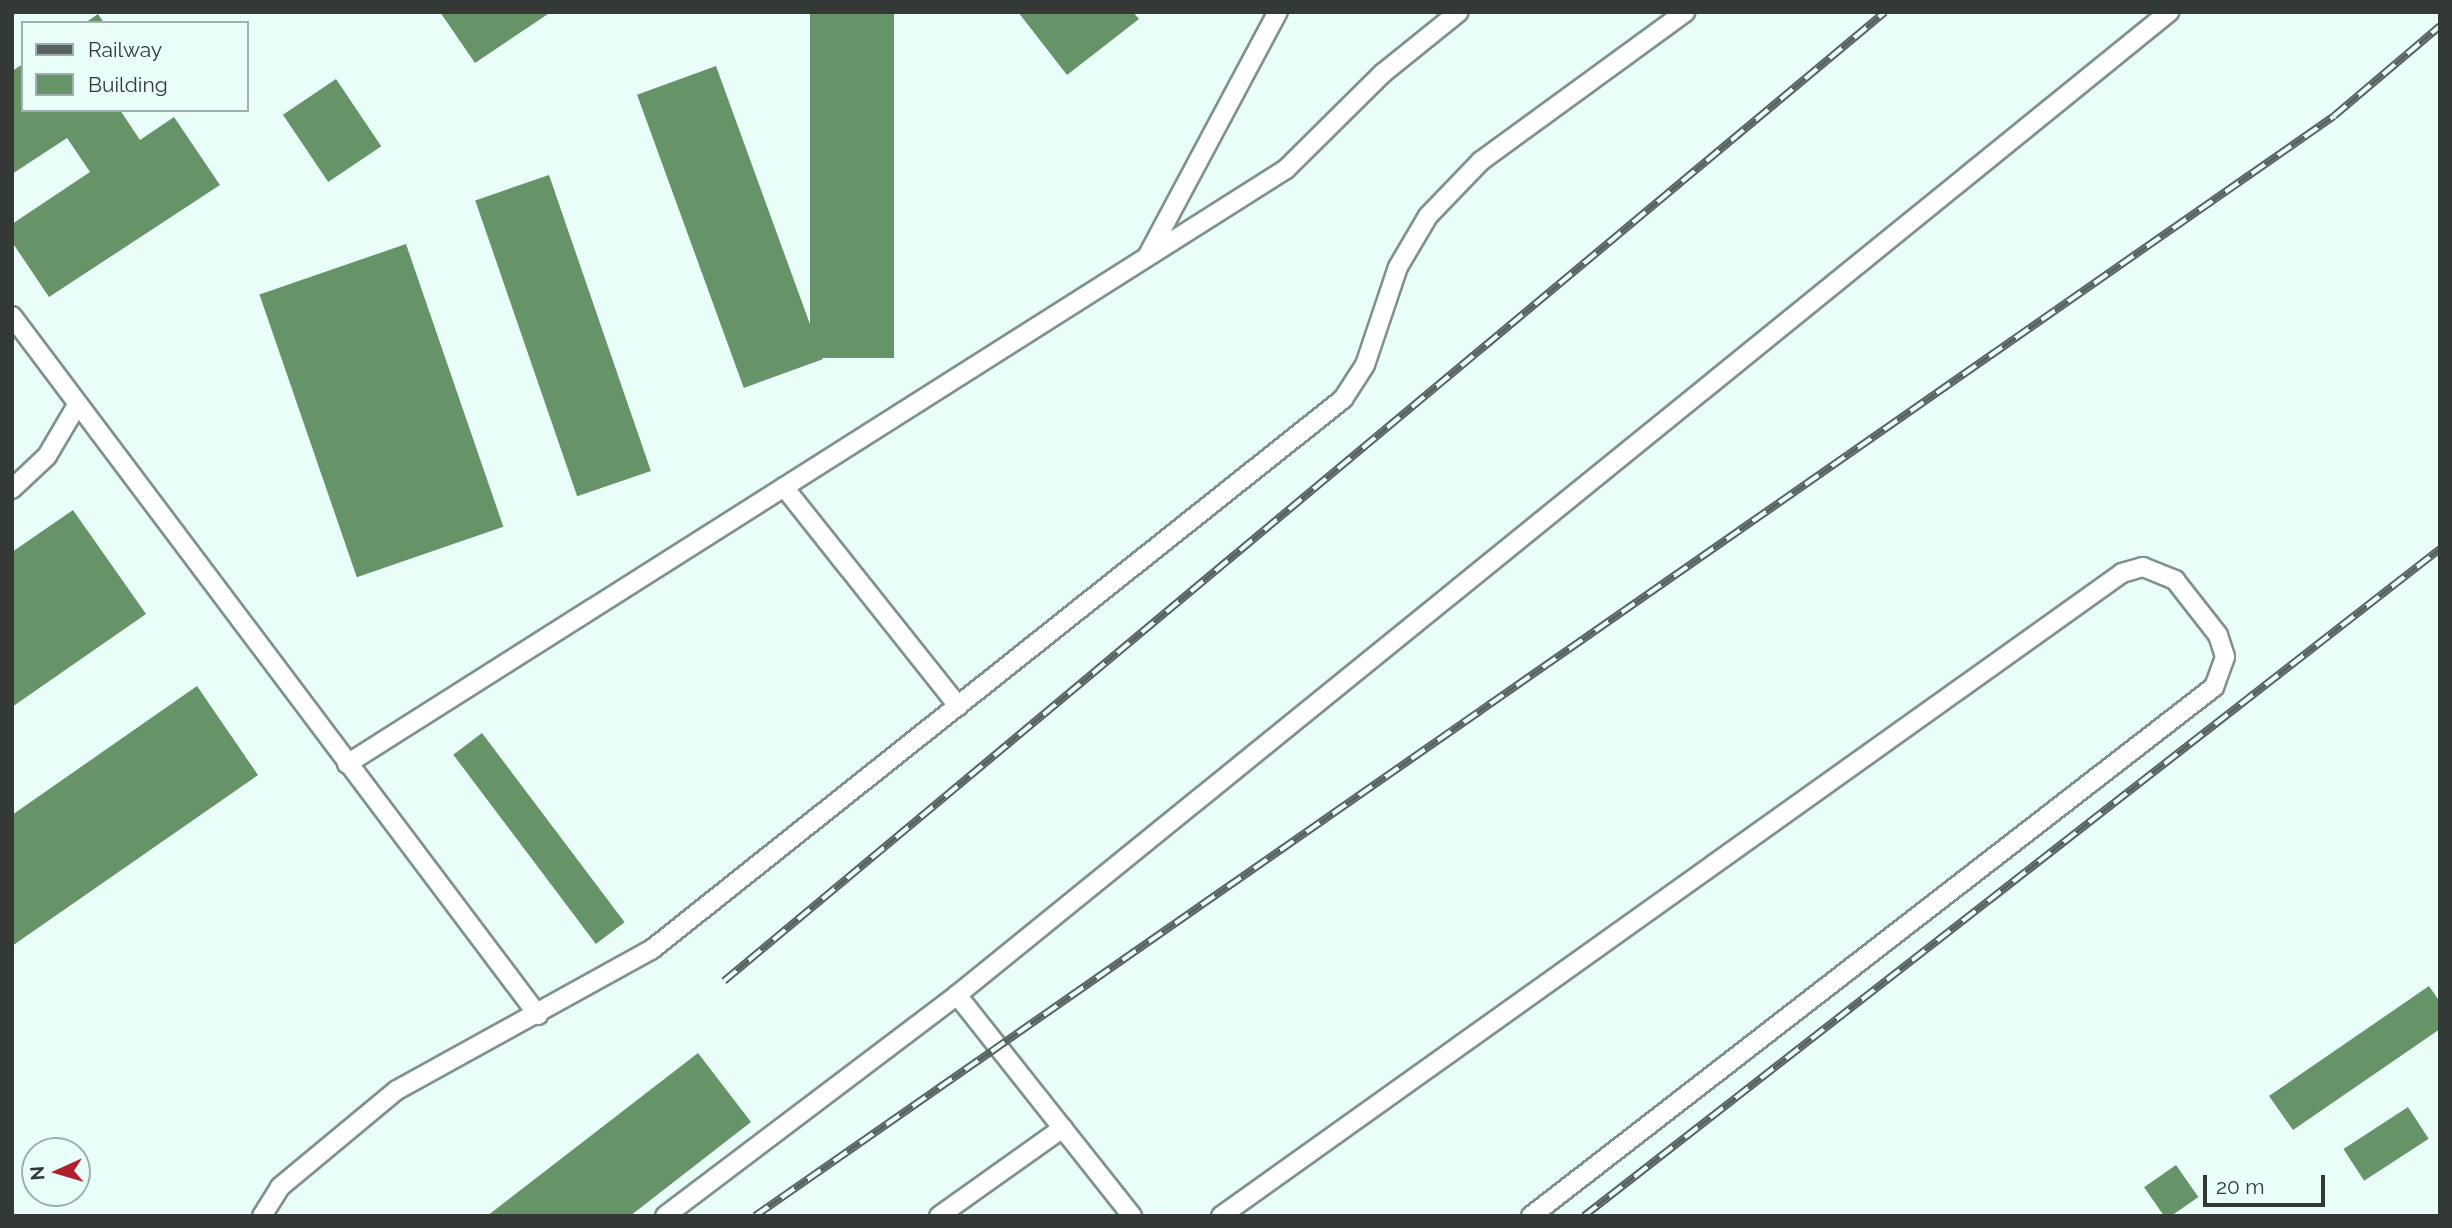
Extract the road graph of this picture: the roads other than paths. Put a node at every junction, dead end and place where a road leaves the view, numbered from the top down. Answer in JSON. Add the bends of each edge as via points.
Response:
{"nodes":[{"id":1,"x":1279,"y":12,"type":"edge"},
{"id":2,"x":1459,"y":12,"type":"edge"},
{"id":3,"x":1685,"y":12,"type":"edge"},
{"id":4,"x":2169,"y":12,"type":"edge"},
{"id":5,"x":1147,"y":258,"type":"junction"},
{"id":6,"x":12,"y":316,"type":"edge"},
{"id":7,"x":76,"y":407,"type":"junction"},
{"id":8,"x":784,"y":487,"type":"junction"},
{"id":9,"x":12,"y":489,"type":"edge"},
{"id":10,"x":958,"y":706,"type":"junction"},
{"id":11,"x":346,"y":764,"type":"junction"},
{"id":12,"x":957,"y":995,"type":"junction"},
{"id":13,"x":538,"y":1015,"type":"junction"},
{"id":14,"x":1063,"y":1128,"type":"junction"},
{"id":15,"x":262,"y":1216,"type":"edge"},
{"id":16,"x":665,"y":1216,"type":"edge"},
{"id":17,"x":939,"y":1216,"type":"edge"},
{"id":18,"x":1132,"y":1216,"type":"edge"},
{"id":19,"x":1221,"y":1216,"type":"edge"},
{"id":20,"x":1531,"y":1216,"type":"edge"}],
"edges":[{"from":1,"to":5,"type":"lane"},
{"from":2,"to":5,"type":"lane","via":[[1383,73],[1286,169]]},
{"from":3,"to":10,"type":"lane","via":[[1481,161],[1428,216],[1398,267],[1365,365],[1343,399]]},
{"from":4,"to":12,"type":"lane"},
{"from":5,"to":8,"type":"lane"},
{"from":6,"to":7,"type":"lane"},
{"from":7,"to":9,"type":"lane","via":[[47,456]]},
{"from":7,"to":11,"type":"lane"},
{"from":8,"to":10,"type":"lane"},
{"from":8,"to":11,"type":"lane"},
{"from":10,"to":13,"type":"lane","via":[[651,950]]},
{"from":11,"to":13,"type":"lane"},
{"from":12,"to":14,"type":"lane"},
{"from":12,"to":16,"type":"lane"},
{"from":13,"to":15,"type":"lane","via":[[397,1090],[280,1187]]},
{"from":14,"to":17,"type":"lane"},
{"from":14,"to":18,"type":"lane"},
{"from":19,"to":20,"type":"lane","via":[[2122,573],[2143,566],[2175,580],[2218,635],[2225,657],[2214,687]]}]}
